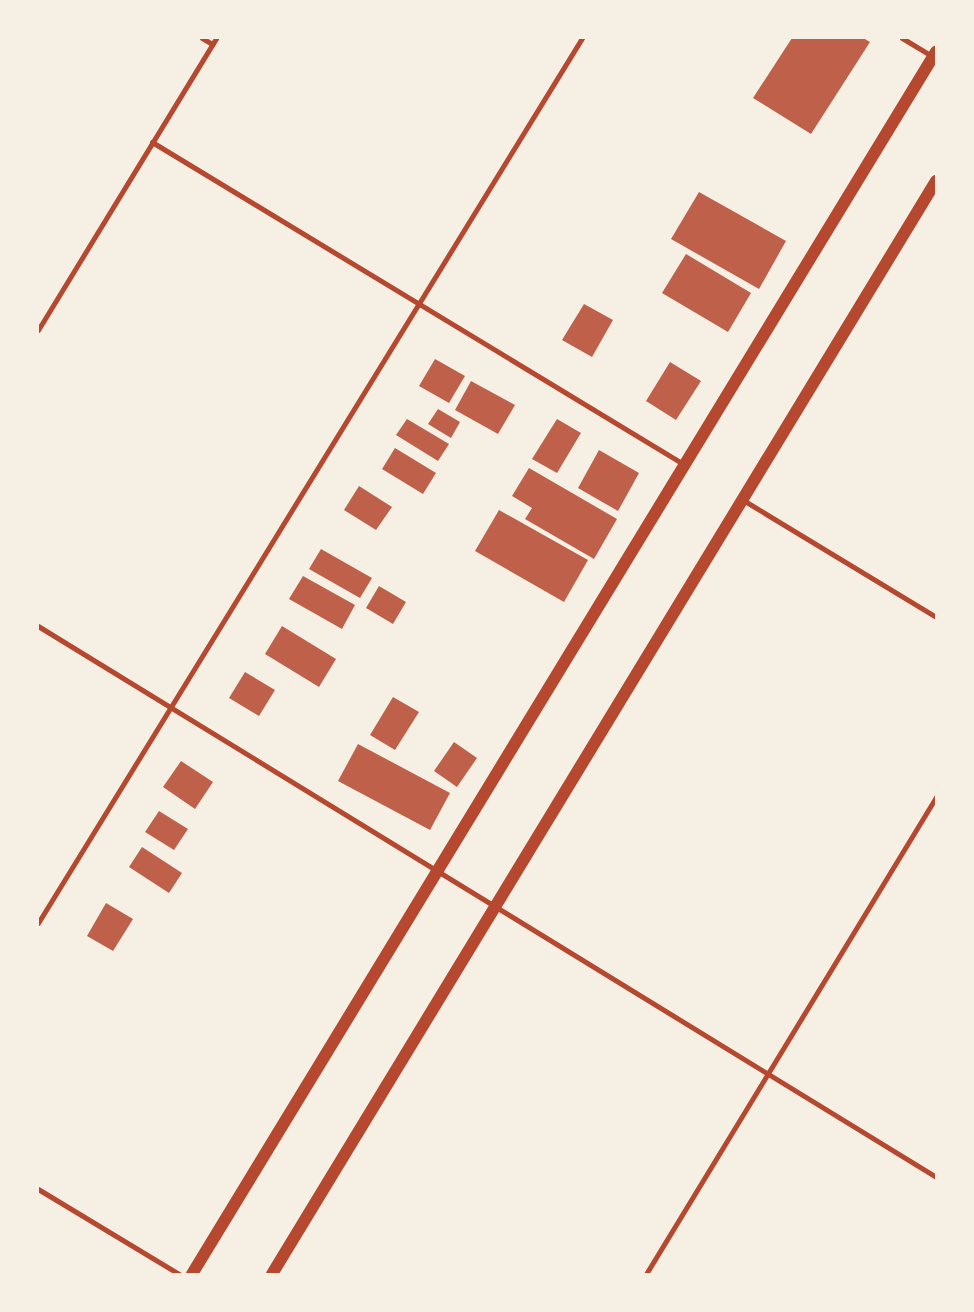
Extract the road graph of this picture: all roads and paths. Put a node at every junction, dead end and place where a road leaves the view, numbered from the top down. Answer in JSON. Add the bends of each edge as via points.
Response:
{"nodes":[{"id":1,"x":202,"y":38,"type":"edge"},
{"id":2,"x":216,"y":38,"type":"edge"},
{"id":3,"x":582,"y":38,"type":"edge"},
{"id":4,"x":902,"y":38,"type":"edge"},
{"id":5,"x":212,"y":44,"type":"junction"},
{"id":6,"x":936,"y":56,"type":"edge"},
{"id":7,"x":152,"y":142,"type":"junction"},
{"id":8,"x":936,"y":181,"type":"edge"},
{"id":9,"x":418,"y":303,"type":"junction"},
{"id":10,"x":38,"y":330,"type":"edge"},
{"id":11,"x":685,"y":465,"type":"junction"},
{"id":12,"x":743,"y":500,"type":"junction"},
{"id":13,"x":936,"y":617,"type":"edge"},
{"id":14,"x":38,"y":626,"type":"edge"},
{"id":15,"x":170,"y":708,"type":"junction"},
{"id":16,"x":936,"y":797,"type":"edge"},
{"id":17,"x":438,"y":871,"type":"junction"},
{"id":18,"x":496,"y":907,"type":"junction"},
{"id":19,"x":38,"y":923,"type":"edge"},
{"id":20,"x":768,"y":1074,"type":"junction"},
{"id":21,"x":936,"y":1177,"type":"edge"},
{"id":22,"x":38,"y":1189,"type":"edge"},
{"id":23,"x":179,"y":1274,"type":"edge"},
{"id":24,"x":192,"y":1274,"type":"edge"},
{"id":25,"x":272,"y":1274,"type":"edge"},
{"id":26,"x":646,"y":1274,"type":"edge"}],
"edges":[{"from":1,"to":5,"type":"street"},
{"from":2,"to":5,"type":"street"},
{"from":3,"to":9,"type":"street"},
{"from":4,"to":6,"type":"street"},
{"from":5,"to":7,"type":"street"},
{"from":6,"to":11,"type":"main road"},
{"from":7,"to":9,"type":"street"},
{"from":7,"to":10,"type":"street"},
{"from":8,"to":12,"type":"main road"},
{"from":9,"to":11,"type":"street"},
{"from":9,"to":15,"type":"street"},
{"from":11,"to":17,"type":"main road"},
{"from":12,"to":13,"type":"street"},
{"from":12,"to":18,"type":"main road"},
{"from":14,"to":15,"type":"street"},
{"from":15,"to":17,"type":"street"},
{"from":15,"to":19,"type":"street"},
{"from":16,"to":20,"type":"street"},
{"from":17,"to":18,"type":"street"},
{"from":17,"to":24,"type":"main road"},
{"from":18,"to":20,"type":"street"},
{"from":18,"to":25,"type":"main road"},
{"from":20,"to":21,"type":"street"},
{"from":20,"to":26,"type":"street"},
{"from":22,"to":23,"type":"street"}]}
